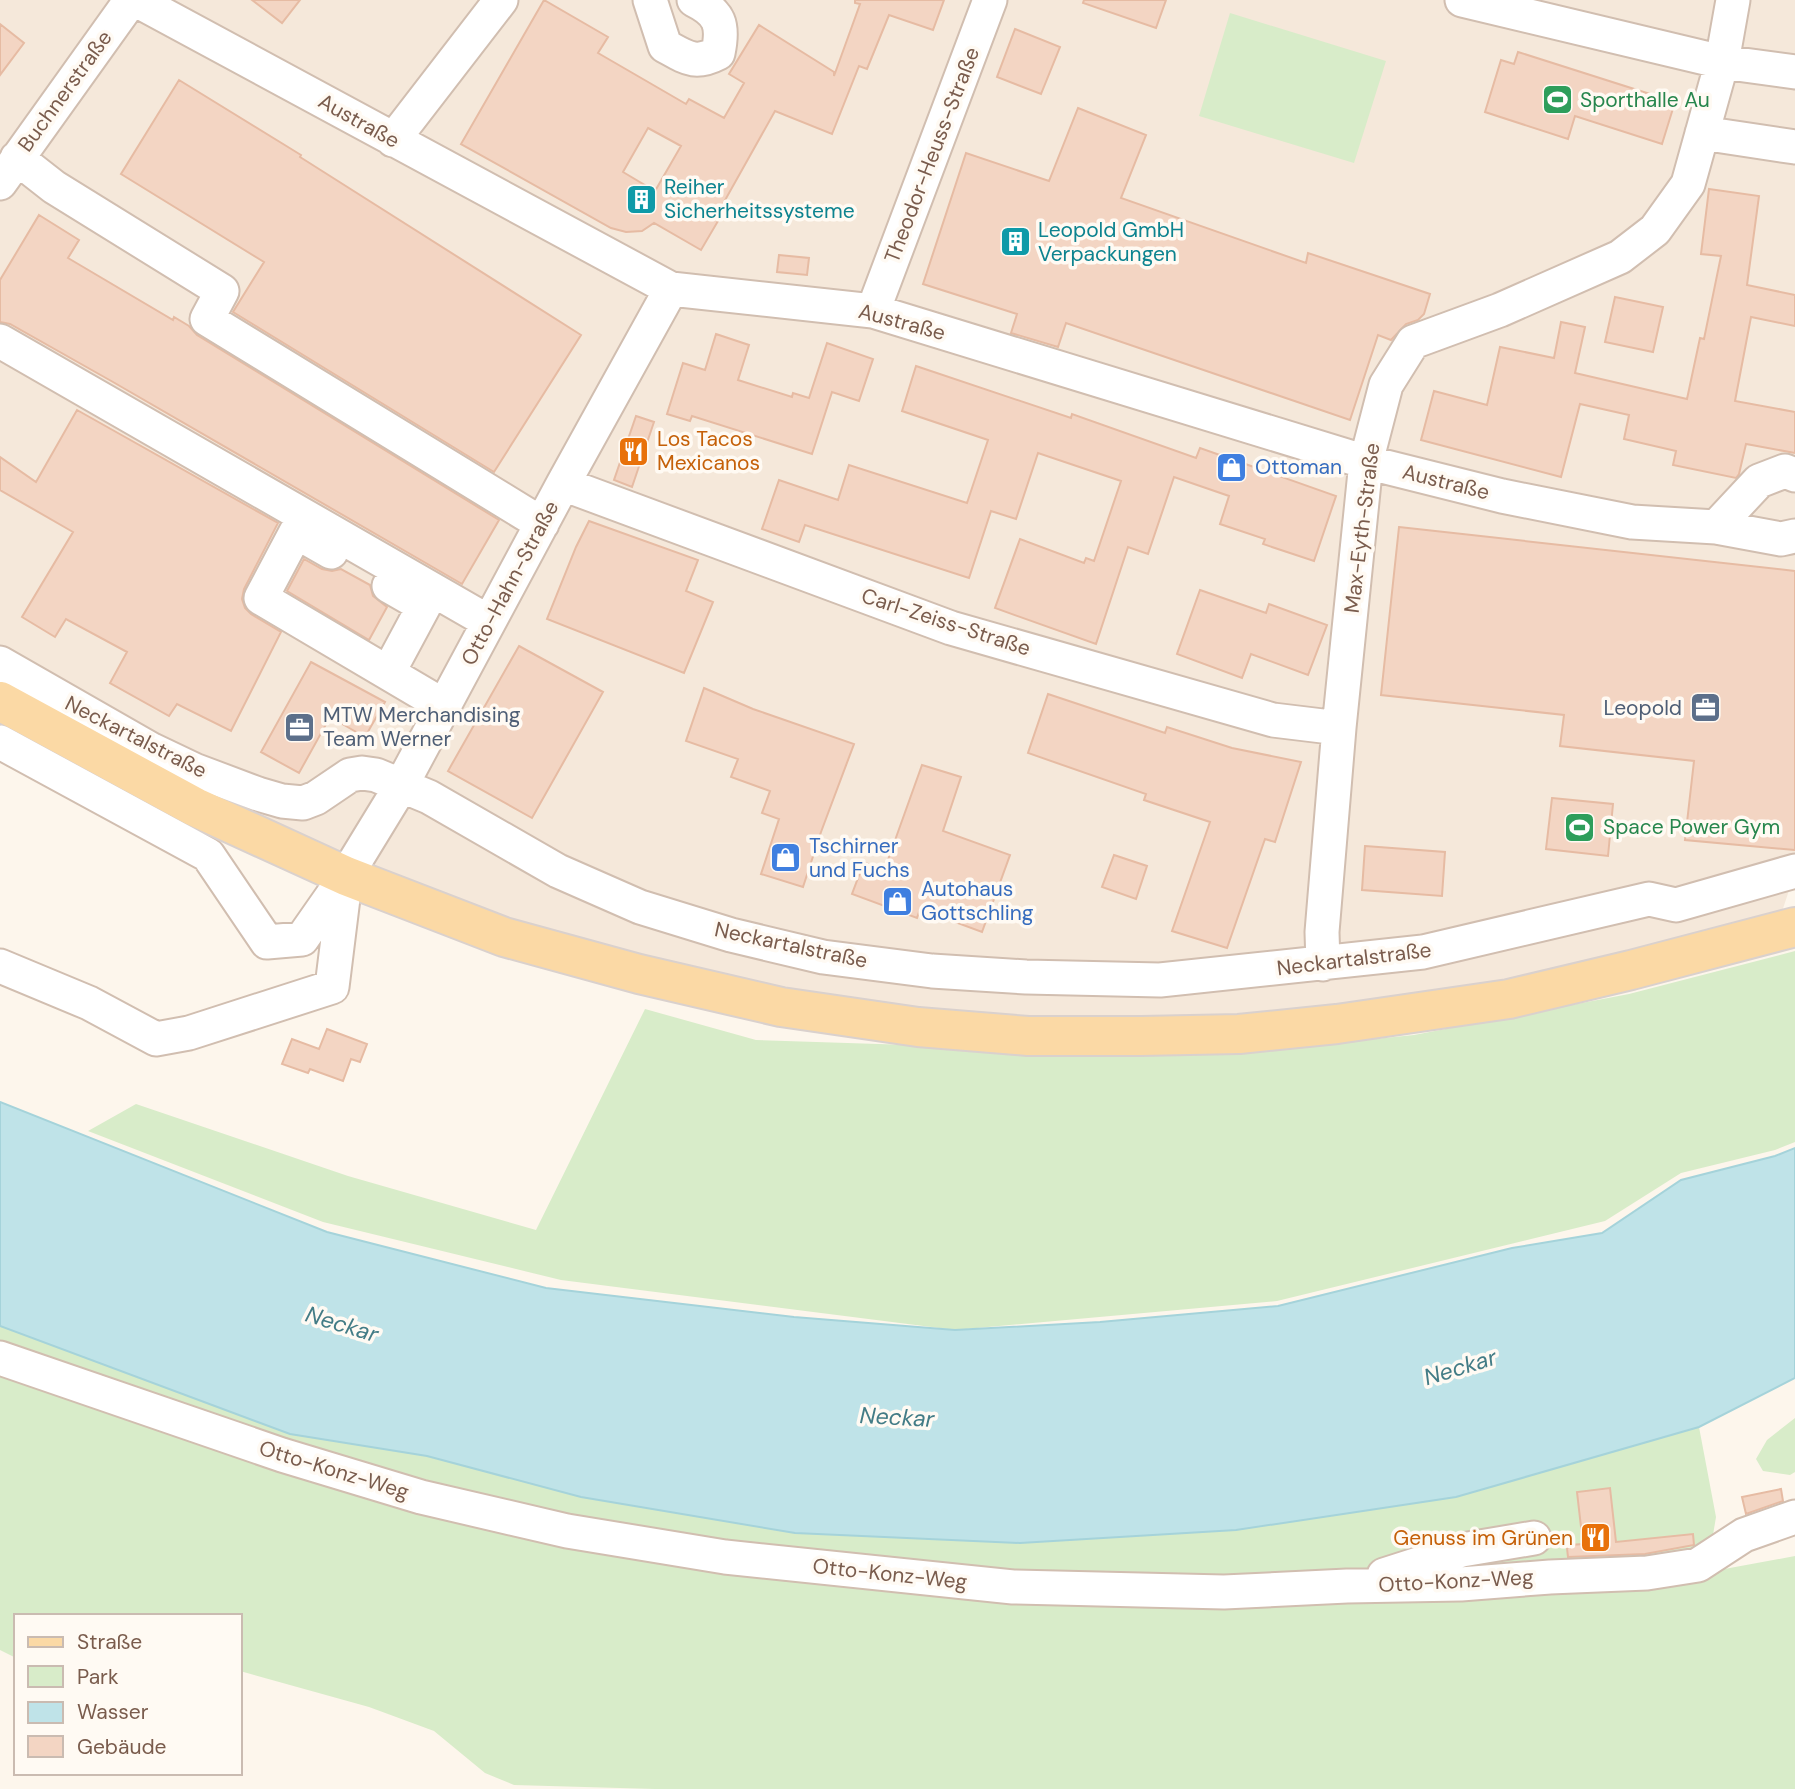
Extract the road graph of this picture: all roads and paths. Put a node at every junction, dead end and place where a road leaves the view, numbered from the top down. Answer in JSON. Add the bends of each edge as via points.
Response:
{"nodes":[{"id":1,"x":134,"y":0,"type":"edge"},
{"id":2,"x":501,"y":0,"type":"edge"},
{"id":3,"x":650,"y":0,"type":"edge"},
{"id":4,"x":694,"y":0,"type":"edge"},
{"id":5,"x":990,"y":0,"type":"edge"},
{"id":6,"x":1462,"y":0,"type":"edge"},
{"id":7,"x":1733,"y":0,"type":"edge"},
{"id":8,"x":1534,"y":9,"type":"edge"},
{"id":9,"x":1722,"y":62,"type":"junction"},
{"id":10,"x":1795,"y":72,"type":"edge"},
{"id":11,"x":1702,"y":133,"type":"junction"},
{"id":12,"x":393,"y":140,"type":"junction"},
{"id":13,"x":1795,"y":148,"type":"edge"},
{"id":14,"x":9,"y":171,"type":"edge"},
{"id":15,"x":671,"y":289,"type":"junction"},
{"id":16,"x":873,"y":311,"type":"junction"},
{"id":17,"x":0,"y":341,"type":"edge"},
{"id":18,"x":1366,"y":462,"type":"junction"},
{"id":19,"x":1795,"y":475,"type":"edge"},
{"id":20,"x":563,"y":484,"type":"junction"},
{"id":21,"x":542,"y":524,"type":"junction"},
{"id":22,"x":1716,"y":527,"type":"junction"},
{"id":23,"x":1795,"y":536,"type":"edge"},
{"id":24,"x":489,"y":622,"type":"junction"},
{"id":25,"x":0,"y":663,"type":"edge"},
{"id":26,"x":388,"y":673,"type":"junction"},
{"id":27,"x":0,"y":701,"type":"edge"},
{"id":28,"x":444,"y":706,"type":"junction"},
{"id":29,"x":1339,"y":728,"type":"junction"},
{"id":30,"x":0,"y":742,"type":"edge"},
{"id":31,"x":401,"y":786,"type":"junction"},
{"id":32,"x":1795,"y":871,"type":"edge"},
{"id":33,"x":346,"y":876,"type":"junction"},
{"id":34,"x":1795,"y":927,"type":"edge"},
{"id":35,"x":1323,"y":964,"type":"junction"},
{"id":36,"x":0,"y":965,"type":"edge"},
{"id":37,"x":0,"y":1358,"type":"edge"},
{"id":38,"x":1795,"y":1517,"type":"edge"},
{"id":39,"x":1534,"y":1538,"type":"dead end"},
{"id":40,"x":1347,"y":1586,"type":"junction"}],
"edges":[{"from":1,"to":12,"type":"street","name":"Austraße"},
{"from":1,"to":14,"type":"street","name":"Buchnerstraße"},
{"from":2,"to":12,"type":"street"},
{"from":3,"to":4,"type":"street","via":[[665,47],[688,59],[704,60],[719,53],[723,33],[711,9]]},
{"from":5,"to":16,"type":"street","name":"Theodor-Heuss-Straße"},
{"from":6,"to":8,"type":"street"},
{"from":7,"to":9,"type":"street","name":"Max-Eyth-Straße"},
{"from":8,"to":9,"type":"street"},
{"from":9,"to":10,"type":"street"},
{"from":9,"to":11,"type":"street","name":"Max-Eyth-Straße"},
{"from":11,"to":13,"type":"street"},
{"from":11,"to":18,"type":"street","name":"Max-Eyth-Straße","via":[[1688,184],[1655,230],[1620,257],[1413,342],[1386,385]]},
{"from":12,"to":15,"type":"street","name":"Austraße"},
{"from":14,"to":21,"type":"street","via":[[54,187],[222,291],[207,319]]},
{"from":15,"to":16,"type":"street","name":"Austraße"},
{"from":15,"to":20,"type":"street","name":"Otto-Hahn-Straße"},
{"from":16,"to":18,"type":"street","name":"Austraße"},
{"from":17,"to":24,"type":"street"},
{"from":18,"to":22,"type":"street","name":"Austraße","via":[[1632,522]]},
{"from":18,"to":29,"type":"street","name":"Max-Eyth-Straße"},
{"from":19,"to":22,"type":"street","via":[[1785,471],[1759,481]]},
{"from":20,"to":21,"type":"street","name":"Otto-Hahn-Straße"},
{"from":20,"to":29,"type":"street","name":"Carl-Zeiss-Straße","via":[[951,628],[1273,720]]},
{"from":21,"to":24,"type":"street","name":"Otto-Hahn-Straße"},
{"from":22,"to":23,"type":"street","name":"Austraße","via":[[1781,539]]},
{"from":24,"to":28,"type":"street","name":"Otto-Hahn-Straße"},
{"from":25,"to":31,"type":"street","name":"Neckartalstraße","via":[[152,750],[270,797],[303,803],[340,780],[362,773]]},
{"from":26,"to":26,"type":"street","via":[[261,598],[296,532],[424,606]]},
{"from":26,"to":28,"type":"street"},
{"from":27,"to":33,"type":"main road","via":[[195,807]]},
{"from":28,"to":31,"type":"street","name":"Otto-Hahn-Straße"},
{"from":29,"to":35,"type":"street","name":"Max-Eyth-Straße"},
{"from":30,"to":33,"type":"street","name":"Otto-Hahn-Straße","via":[[208,855],[267,942],[302,939]]},
{"from":31,"to":33,"type":"street","name":"Otto-Hahn-Straße"},
{"from":31,"to":35,"type":"street","name":"Neckartalstraße","via":[[429,797],[558,871],[640,907],[823,957],[932,971],[1147,980]]},
{"from":32,"to":35,"type":"street","name":"Neckartalstraße","via":[[1676,905],[1649,899],[1423,952]]},
{"from":33,"to":34,"type":"main road","via":[[504,937],[639,974],[781,1007],[918,1027],[1028,1036],[1239,1034],[1337,1024],[1509,999]]},
{"from":33,"to":36,"type":"street","via":[[332,987],[189,1033],[156,1039],[89,1003]]},
{"from":37,"to":40,"type":"street","name":"Otto-Konz-Weg","via":[[282,1455],[421,1497],[568,1531],[725,1557],[1013,1587],[1224,1592]]},
{"from":38,"to":40,"type":"street","name":"Otto-Konz-Weg","via":[[1744,1535],[1698,1565],[1647,1573]]},
{"from":39,"to":40,"type":"street","via":[[1462,1550]]}]}
